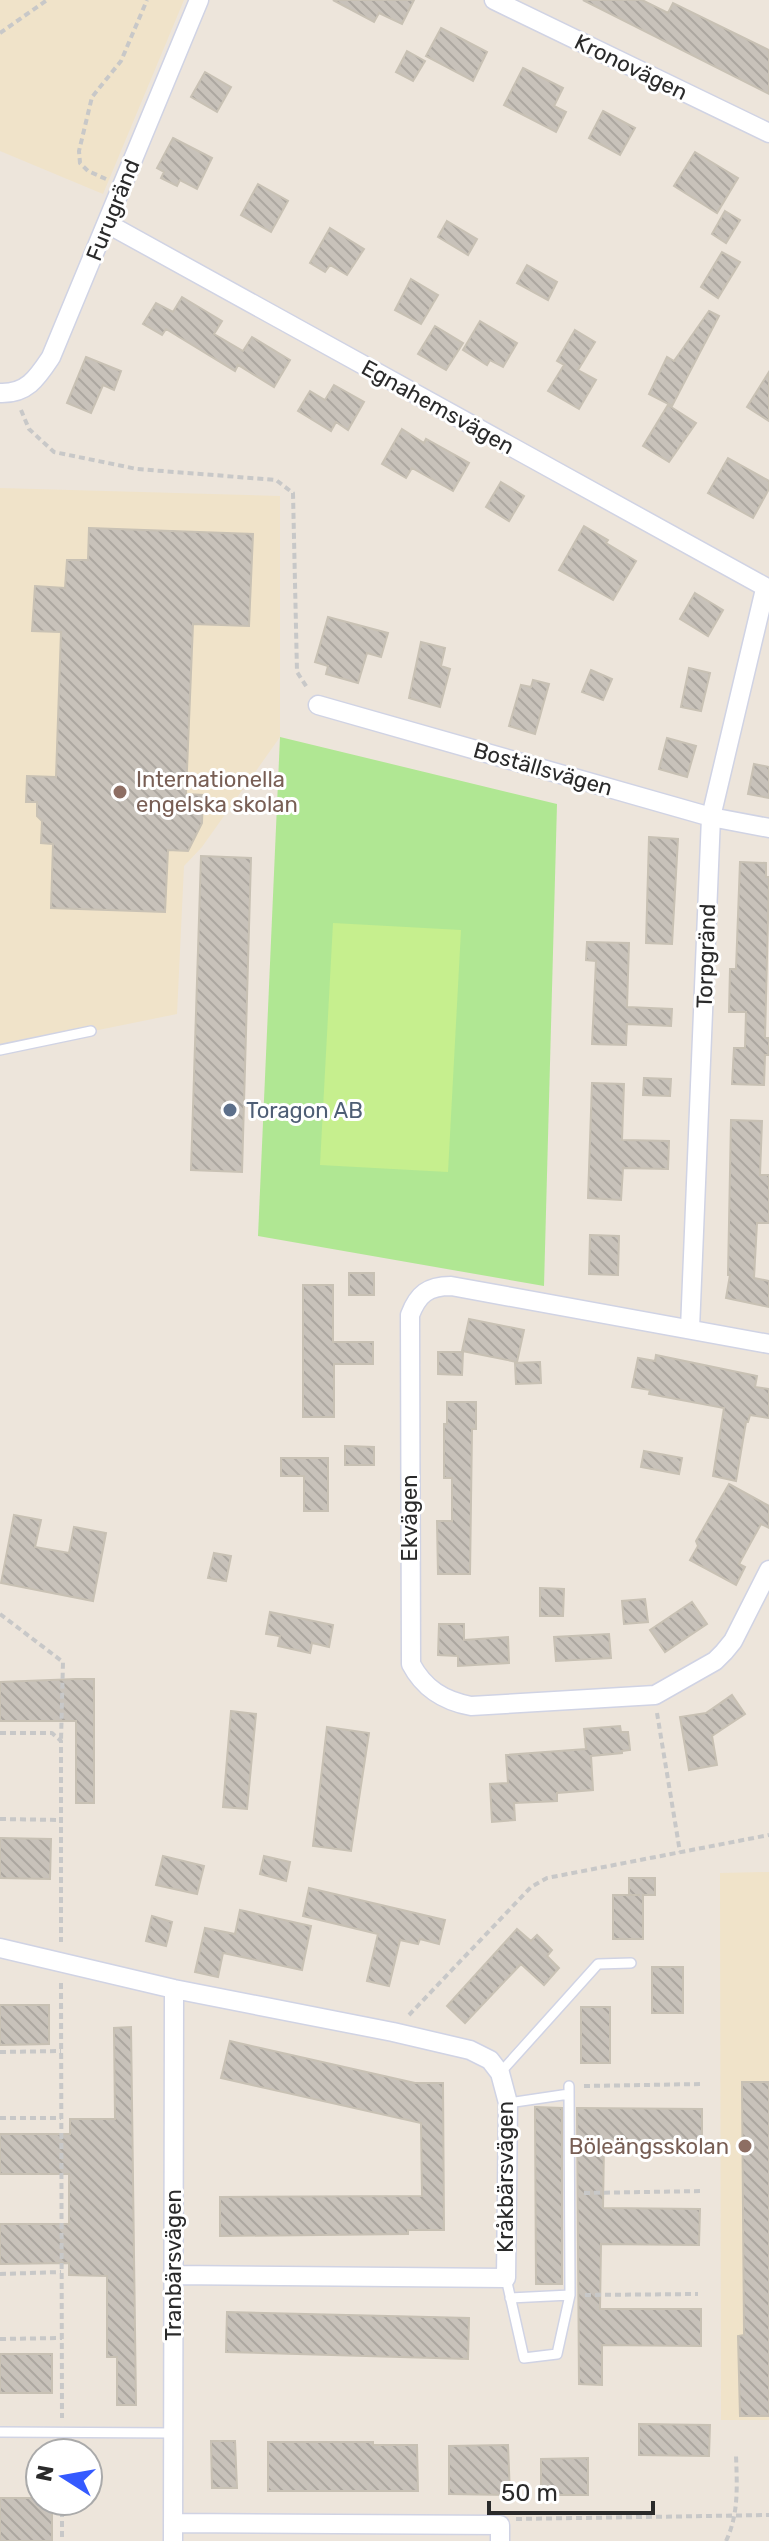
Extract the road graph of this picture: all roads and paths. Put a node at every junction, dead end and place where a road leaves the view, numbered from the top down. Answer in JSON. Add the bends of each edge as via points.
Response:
{"nodes":[{"id":1,"x":47,"y":0,"type":"edge"},
{"id":2,"x":147,"y":0,"type":"edge"},
{"id":3,"x":199,"y":0,"type":"edge"},
{"id":4,"x":494,"y":0,"type":"edge"},
{"id":5,"x":0,"y":33,"type":"edge"},
{"id":6,"x":769,"y":133,"type":"edge"},
{"id":7,"x":123,"y":187,"type":"junction"},
{"id":8,"x":108,"y":224,"type":"junction"},
{"id":9,"x":7,"y":394,"type":"edge"},
{"id":10,"x":767,"y":589,"type":"edge"},
{"id":11,"x":318,"y":705,"type":"joint"},
{"id":12,"x":711,"y":817,"type":"junction"},
{"id":13,"x":769,"y":828,"type":"edge"},
{"id":14,"x":91,"y":1031,"type":"dead end"},
{"id":15,"x":0,"y":1050,"type":"edge"},
{"id":16,"x":690,"y":1329,"type":"junction"},
{"id":17,"x":769,"y":1344,"type":"edge"},
{"id":18,"x":769,"y":1570,"type":"edge"},
{"id":19,"x":0,"y":1614,"type":"edge"},
{"id":20,"x":655,"y":1695,"type":"junction"},
{"id":21,"x":0,"y":1733,"type":"edge"},
{"id":22,"x":61,"y":1741,"type":"junction"},
{"id":23,"x":0,"y":1819,"type":"edge"},
{"id":24,"x":61,"y":1820,"type":"junction"},
{"id":25,"x":769,"y":1835,"type":"edge"},
{"id":26,"x":680,"y":1852,"type":"junction"},
{"id":27,"x":0,"y":1948,"type":"edge"},
{"id":28,"x":62,"y":1962,"type":"junction"},
{"id":29,"x":631,"y":1963,"type":"dead end"},
{"id":30,"x":174,"y":1989,"type":"junction"},
{"id":31,"x":393,"y":2032,"type":"junction"},
{"id":32,"x":61,"y":2051,"type":"junction"},
{"id":33,"x":0,"y":2052,"type":"edge"},
{"id":34,"x":500,"y":2073,"type":"junction"},
{"id":35,"x":702,"y":2084,"type":"dead end"},
{"id":36,"x":569,"y":2090,"type":"junction"},
{"id":37,"x":508,"y":2103,"type":"junction"},
{"id":38,"x":0,"y":2118,"type":"edge"},
{"id":39,"x":61,"y":2118,"type":"junction"},
{"id":40,"x":703,"y":2191,"type":"dead end"},
{"id":41,"x":570,"y":2193,"type":"junction"},
{"id":42,"x":61,"y":2272,"type":"junction"},
{"id":43,"x":0,"y":2274,"type":"edge"},
{"id":44,"x":173,"y":2275,"type":"junction"},
{"id":45,"x":506,"y":2278,"type":"junction"},
{"id":46,"x":698,"y":2294,"type":"dead end"},
{"id":47,"x":570,"y":2295,"type":"junction"},
{"id":48,"x":510,"y":2298,"type":"junction"},
{"id":49,"x":62,"y":2338,"type":"junction"},
{"id":50,"x":0,"y":2339,"type":"edge"},
{"id":51,"x":0,"y":2432,"type":"edge"},
{"id":52,"x":62,"y":2433,"type":"junction"},
{"id":53,"x":173,"y":2433,"type":"junction"},
{"id":54,"x":736,"y":2455,"type":"dead end"},
{"id":55,"x":734,"y":2515,"type":"junction"},
{"id":56,"x":769,"y":2515,"type":"edge"},
{"id":57,"x":62,"y":2517,"type":"edge"},
{"id":58,"x":173,"y":2532,"type":"edge"},
{"id":59,"x":500,"y":2533,"type":"edge"},
{"id":60,"x":62,"y":2541,"type":"edge"},
{"id":61,"x":726,"y":2541,"type":"edge"}],
"edges":[{"from":1,"to":5,"type":"path"},
{"from":2,"to":7,"type":"path","via":[[121,61],[92,97],[79,151],[80,163],[88,171]]},
{"from":3,"to":7,"type":"street","name":"Furugränd"},
{"from":4,"to":6,"type":"street","name":"Kronovägen"},
{"from":7,"to":8,"type":"street","name":"Furugränd"},
{"from":8,"to":9,"type":"street","name":"Furugränd","via":[[51,357],[34,384]]},
{"from":8,"to":10,"type":"street","name":"Egnahemsvägen"},
{"from":9,"to":11,"type":"path","via":[[29,429],[54,452],[137,469],[276,480],[293,493],[297,672]]},
{"from":10,"to":12,"type":"street","name":"Torpgränd"},
{"from":11,"to":12,"type":"street","name":"Boställsvägen"},
{"from":12,"to":13,"type":"street","name":"Boställsvägen"},
{"from":12,"to":16,"type":"street","name":"Torpgränd"},
{"from":14,"to":15,"type":"lane"},
{"from":16,"to":17,"type":"street","name":"Ekvägen"},
{"from":16,"to":20,"type":"street","name":"Ekvägen","via":[[451,1286],[426,1290],[410,1315],[409,1647],[420,1680],[437,1694],[471,1706]]},
{"from":18,"to":20,"type":"street","name":"Ekvägen","via":[[724,1652]]},
{"from":19,"to":22,"type":"path","via":[[63,1662]]},
{"from":20,"to":26,"type":"path"},
{"from":21,"to":22,"type":"path","via":[[52,1733]]},
{"from":22,"to":24,"type":"path"},
{"from":23,"to":24,"type":"path"},
{"from":24,"to":28,"type":"path"},
{"from":25,"to":26,"type":"path"},
{"from":26,"to":31,"type":"path","via":[[560,1873],[531,1887]]},
{"from":27,"to":28,"type":"street","name":"Kråkbärsvägen"},
{"from":28,"to":30,"type":"street","name":"Kråkbärsvägen"},
{"from":28,"to":32,"type":"path"},
{"from":29,"to":34,"type":"lane","via":[[598,1964]]},
{"from":30,"to":31,"type":"street","name":"Kråkbärsvägen"},
{"from":30,"to":44,"type":"street","name":"Tranbärsvägen"},
{"from":31,"to":34,"type":"street","name":"Kråkbärsvägen","via":[[470,2050],[490,2060]]},
{"from":32,"to":33,"type":"path"},
{"from":32,"to":39,"type":"path"},
{"from":34,"to":37,"type":"street","name":"Kråkbärsvägen"},
{"from":35,"to":36,"type":"path"},
{"from":36,"to":37,"type":"lane"},
{"from":36,"to":41,"type":"lane"},
{"from":37,"to":45,"type":"street","name":"Kråkbärsvägen"},
{"from":38,"to":39,"type":"path"},
{"from":39,"to":42,"type":"path"},
{"from":40,"to":41,"type":"path"},
{"from":41,"to":47,"type":"lane"},
{"from":42,"to":43,"type":"path"},
{"from":42,"to":49,"type":"path"},
{"from":44,"to":45,"type":"street","name":"Kråkbärsvägen"},
{"from":44,"to":53,"type":"street","name":"Tranbärsvägen"},
{"from":45,"to":48,"type":"lane"},
{"from":46,"to":47,"type":"path"},
{"from":47,"to":48,"type":"lane"},
{"from":47,"to":48,"type":"lane","via":[[557,2354],[524,2358]]},
{"from":49,"to":50,"type":"path"},
{"from":49,"to":52,"type":"path"},
{"from":51,"to":52,"type":"lane"},
{"from":52,"to":53,"type":"lane"},
{"from":53,"to":58,"type":"street","name":"Tranbärsvägen"},
{"from":54,"to":55,"type":"path"},
{"from":55,"to":56,"type":"path"},
{"from":55,"to":59,"type":"path","via":[[516,2518]]},
{"from":55,"to":61,"type":"path"},
{"from":57,"to":60,"type":"path"},
{"from":58,"to":59,"type":"street"}]}
